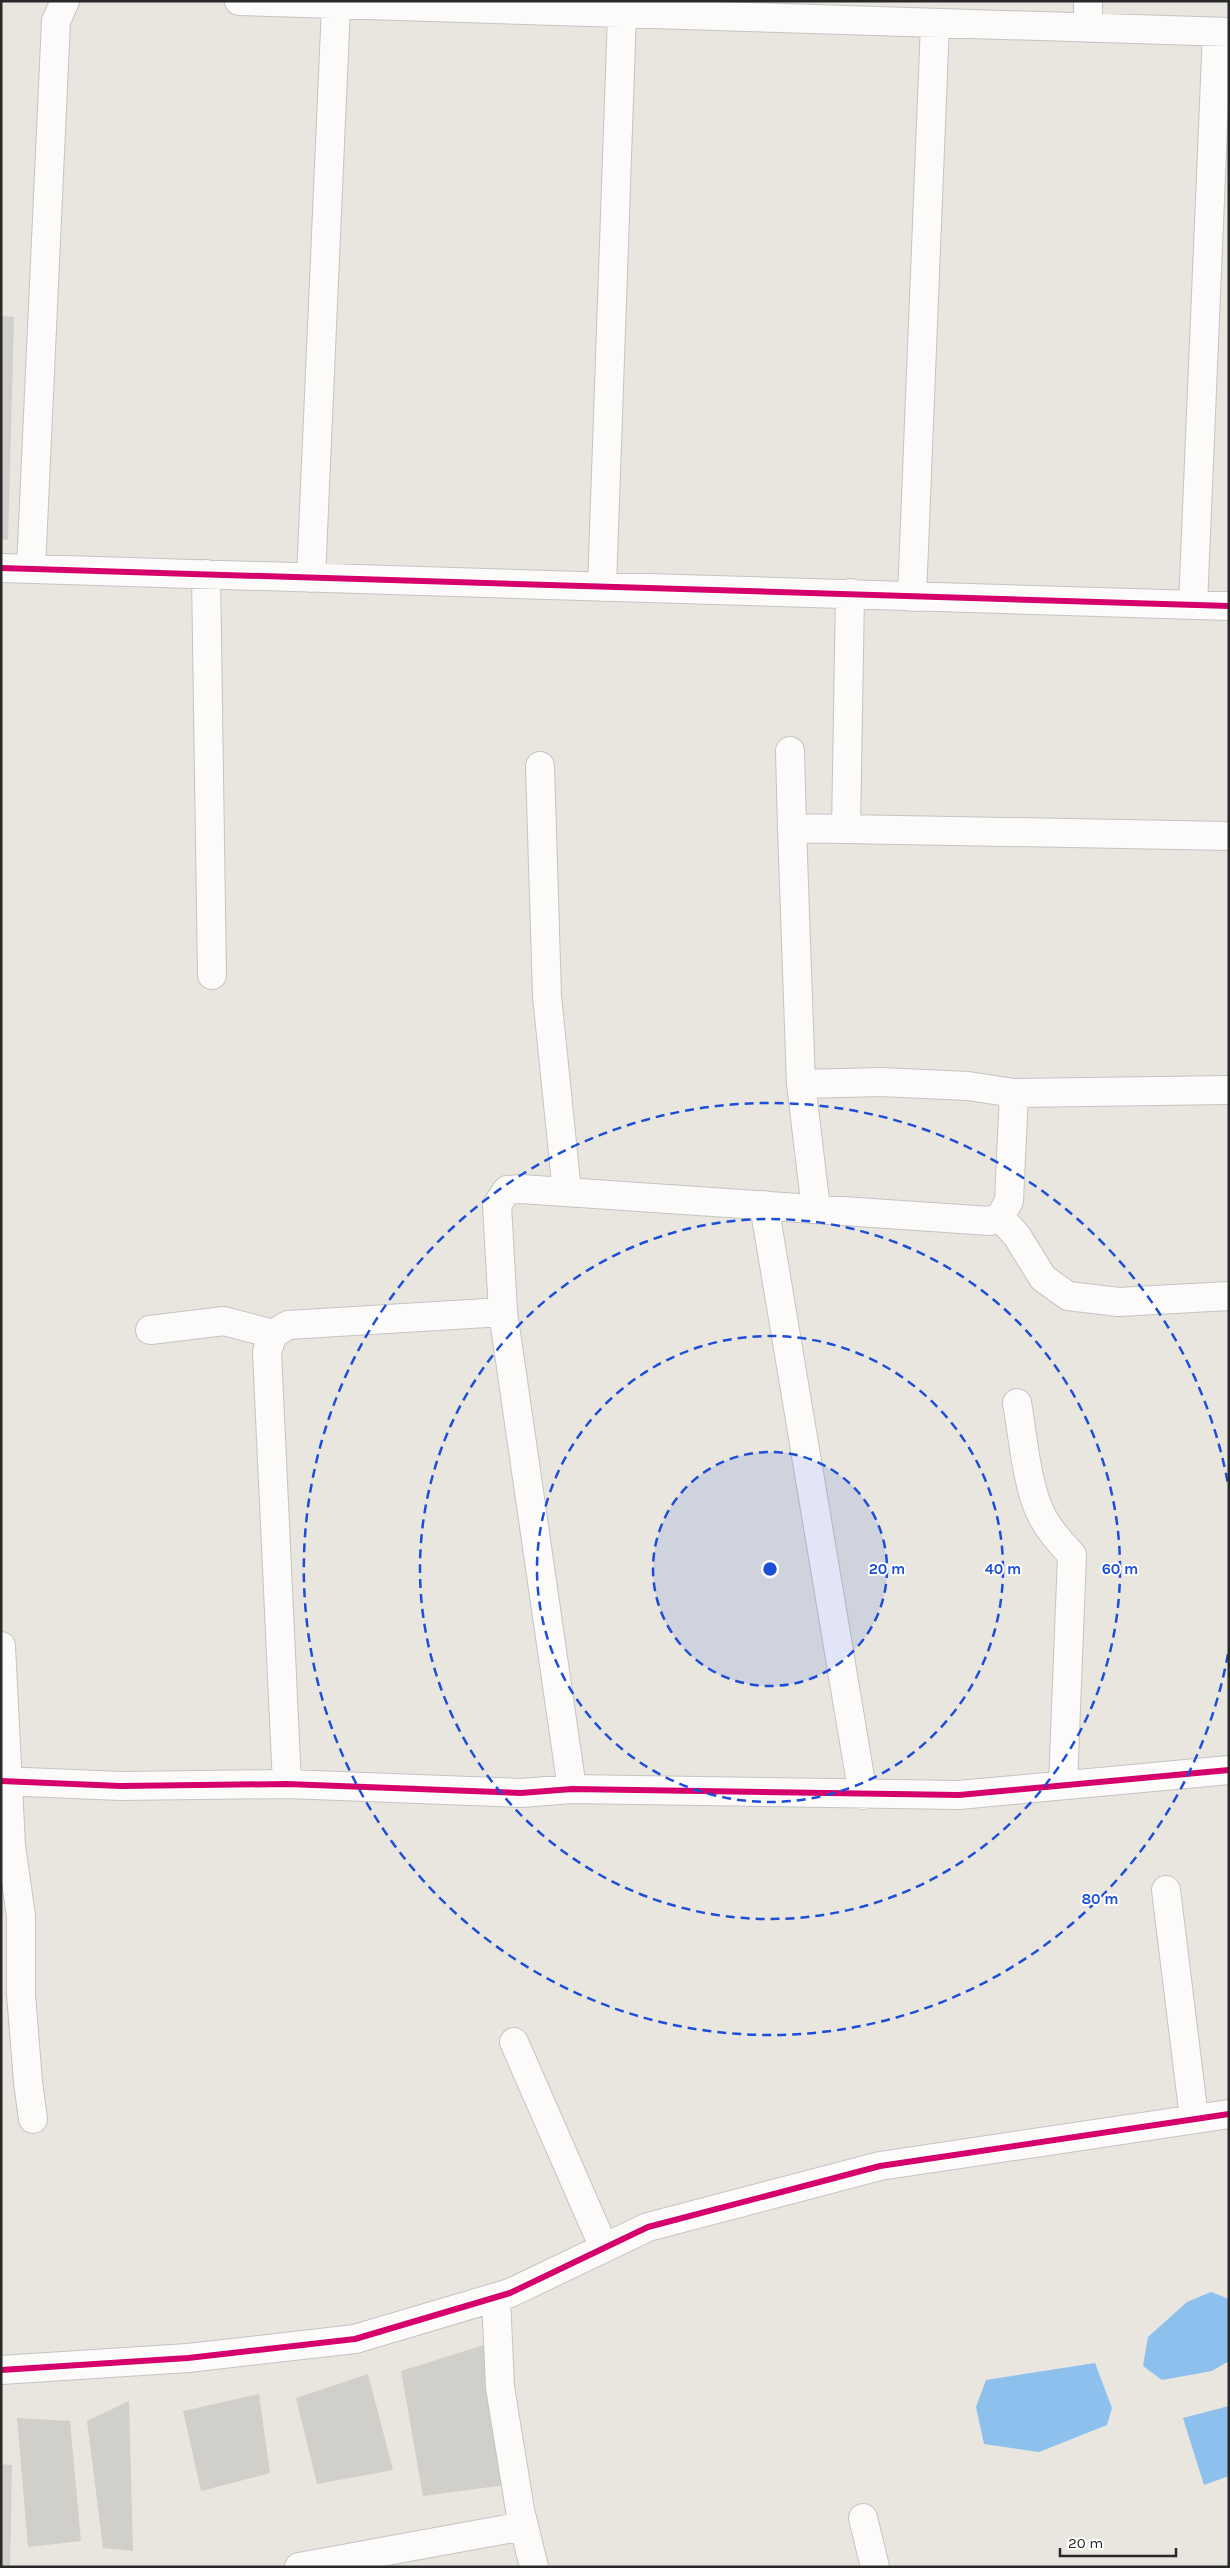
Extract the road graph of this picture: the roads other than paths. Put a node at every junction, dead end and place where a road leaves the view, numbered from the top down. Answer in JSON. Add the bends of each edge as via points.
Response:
{"nodes":[{"id":1,"x":65,"y":1,"type":"edge"},
{"id":2,"x":239,"y":1,"type":"edge"},
{"id":3,"x":1088,"y":1,"type":"edge"},
{"id":4,"x":336,"y":6,"type":"junction"},
{"id":5,"x":487,"y":6,"type":"edge"},
{"id":6,"x":768,"y":10,"type":"edge"},
{"id":7,"x":622,"y":14,"type":"junction"},
{"id":8,"x":935,"y":24,"type":"junction"},
{"id":9,"x":1088,"y":28,"type":"junction"},
{"id":10,"x":1223,"y":32,"type":"edge"},
{"id":11,"x":1,"y":568,"type":"edge"},
{"id":12,"x":31,"y":569,"type":"junction"},
{"id":13,"x":206,"y":574,"type":"junction"},
{"id":14,"x":311,"y":578,"type":"junction"},
{"id":15,"x":602,"y":587,"type":"junction"},
{"id":16,"x":850,"y":593,"type":"junction"},
{"id":17,"x":912,"y":597,"type":"junction"},
{"id":18,"x":1193,"y":605,"type":"junction"},
{"id":19,"x":1229,"y":606,"type":"edge"},
{"id":20,"x":790,"y":751,"type":"dead end"},
{"id":21,"x":540,"y":766,"type":"dead end"},
{"id":22,"x":792,"y":828,"type":"junction"},
{"id":23,"x":846,"y":829,"type":"junction"},
{"id":24,"x":1229,"y":836,"type":"edge"},
{"id":25,"x":212,"y":975,"type":"dead end"},
{"id":26,"x":800,"y":1084,"type":"junction"},
{"id":27,"x":1229,"y":1090,"type":"edge"},
{"id":28,"x":1014,"y":1093,"type":"junction"},
{"id":29,"x":567,"y":1192,"type":"junction"},
{"id":30,"x":764,"y":1205,"type":"junction"},
{"id":31,"x":816,"y":1209,"type":"junction"},
{"id":32,"x":1000,"y":1217,"type":"junction"},
{"id":33,"x":1229,"y":1296,"type":"edge"},
{"id":34,"x":503,"y":1312,"type":"junction"},
{"id":35,"x":150,"y":1330,"type":"dead end"},
{"id":36,"x":273,"y":1334,"type":"junction"},
{"id":37,"x":1017,"y":1403,"type":"dead end"},
{"id":38,"x":1,"y":1646,"type":"edge"},
{"id":39,"x":1229,"y":1770,"type":"edge"},
{"id":40,"x":5,"y":1781,"type":"edge"},
{"id":41,"x":287,"y":1784,"type":"junction"},
{"id":42,"x":1063,"y":1785,"type":"junction"},
{"id":43,"x":572,"y":1789,"type":"junction"},
{"id":44,"x":863,"y":1795,"type":"junction"},
{"id":45,"x":1166,"y":1890,"type":"dead end"},
{"id":46,"x":514,"y":2042,"type":"dead end"},
{"id":47,"x":1229,"y":2114,"type":"edge"},
{"id":48,"x":1194,"y":2118,"type":"junction"},
{"id":49,"x":33,"y":2119,"type":"dead end"},
{"id":50,"x":604,"y":2248,"type":"junction"},
{"id":51,"x":496,"y":2298,"type":"junction"},
{"id":52,"x":1,"y":2370,"type":"edge"},
{"id":53,"x":864,"y":2518,"type":"dead end"},
{"id":54,"x":524,"y":2526,"type":"junction"},
{"id":55,"x":299,"y":2567,"type":"edge"},
{"id":56,"x":534,"y":2567,"type":"edge"},
{"id":57,"x":875,"y":2567,"type":"edge"}],
"edges":[{"from":1,"to":12,"type":"street","via":[[56,21]]},
{"from":2,"to":4,"type":"street"},
{"from":3,"to":9,"type":"street"},
{"from":4,"to":5,"type":"street"},
{"from":4,"to":14,"type":"street"},
{"from":5,"to":7,"type":"street"},
{"from":6,"to":7,"type":"street"},
{"from":6,"to":8,"type":"street"},
{"from":7,"to":15,"type":"street"},
{"from":8,"to":9,"type":"street"},
{"from":8,"to":17,"type":"street"},
{"from":9,"to":10,"type":"street"},
{"from":10,"to":18,"type":"street"},
{"from":11,"to":12,"type":"street"},
{"from":12,"to":13,"type":"street"},
{"from":13,"to":14,"type":"street"},
{"from":13,"to":25,"type":"street"},
{"from":14,"to":15,"type":"street"},
{"from":15,"to":16,"type":"street"},
{"from":16,"to":17,"type":"street"},
{"from":16,"to":23,"type":"street"},
{"from":17,"to":18,"type":"street"},
{"from":18,"to":19,"type":"street"},
{"from":20,"to":22,"type":"street"},
{"from":21,"to":29,"type":"street","via":[[547,996]]},
{"from":22,"to":23,"type":"street"},
{"from":22,"to":26,"type":"street"},
{"from":23,"to":24,"type":"street"},
{"from":26,"to":28,"type":"street","via":[[881,1082],[968,1086]]},
{"from":26,"to":31,"type":"street"},
{"from":27,"to":28,"type":"street"},
{"from":28,"to":32,"type":"street","via":[[1009,1201]]},
{"from":29,"to":30,"type":"street"},
{"from":29,"to":34,"type":"street","via":[[508,1190],[497,1205]]},
{"from":30,"to":31,"type":"street"},
{"from":30,"to":44,"type":"street"},
{"from":31,"to":32,"type":"street","via":[[990,1221]]},
{"from":32,"to":33,"type":"street","via":[[1017,1236],[1043,1278],[1068,1296],[1119,1302]]},
{"from":34,"to":36,"type":"street","via":[[288,1325]]},
{"from":34,"to":43,"type":"street"},
{"from":35,"to":36,"type":"street","via":[[224,1321]]},
{"from":36,"to":41,"type":"street","via":[[267,1352]]},
{"from":37,"to":42,"type":"street","via":[[1032,1488],[1040,1512],[1052,1533],[1072,1555]]},
{"from":38,"to":40,"type":"street"},
{"from":39,"to":42,"type":"street"},
{"from":40,"to":41,"type":"street","via":[[121,1786]]},
{"from":40,"to":49,"type":"street","via":[[21,1916],[21,1994]]},
{"from":41,"to":43,"type":"street","via":[[522,1792]]},
{"from":42,"to":44,"type":"street","via":[[960,1795]]},
{"from":43,"to":44,"type":"street"},
{"from":45,"to":48,"type":"street"},
{"from":46,"to":50,"type":"street"},
{"from":47,"to":48,"type":"street"},
{"from":48,"to":50,"type":"street","via":[[880,2166],[648,2227]]},
{"from":50,"to":51,"type":"street"},
{"from":51,"to":52,"type":"street","via":[[355,2339],[188,2358]]},
{"from":51,"to":54,"type":"street","via":[[500,2387]]},
{"from":53,"to":57,"type":"street"},
{"from":54,"to":55,"type":"street"},
{"from":54,"to":56,"type":"street"}]}
